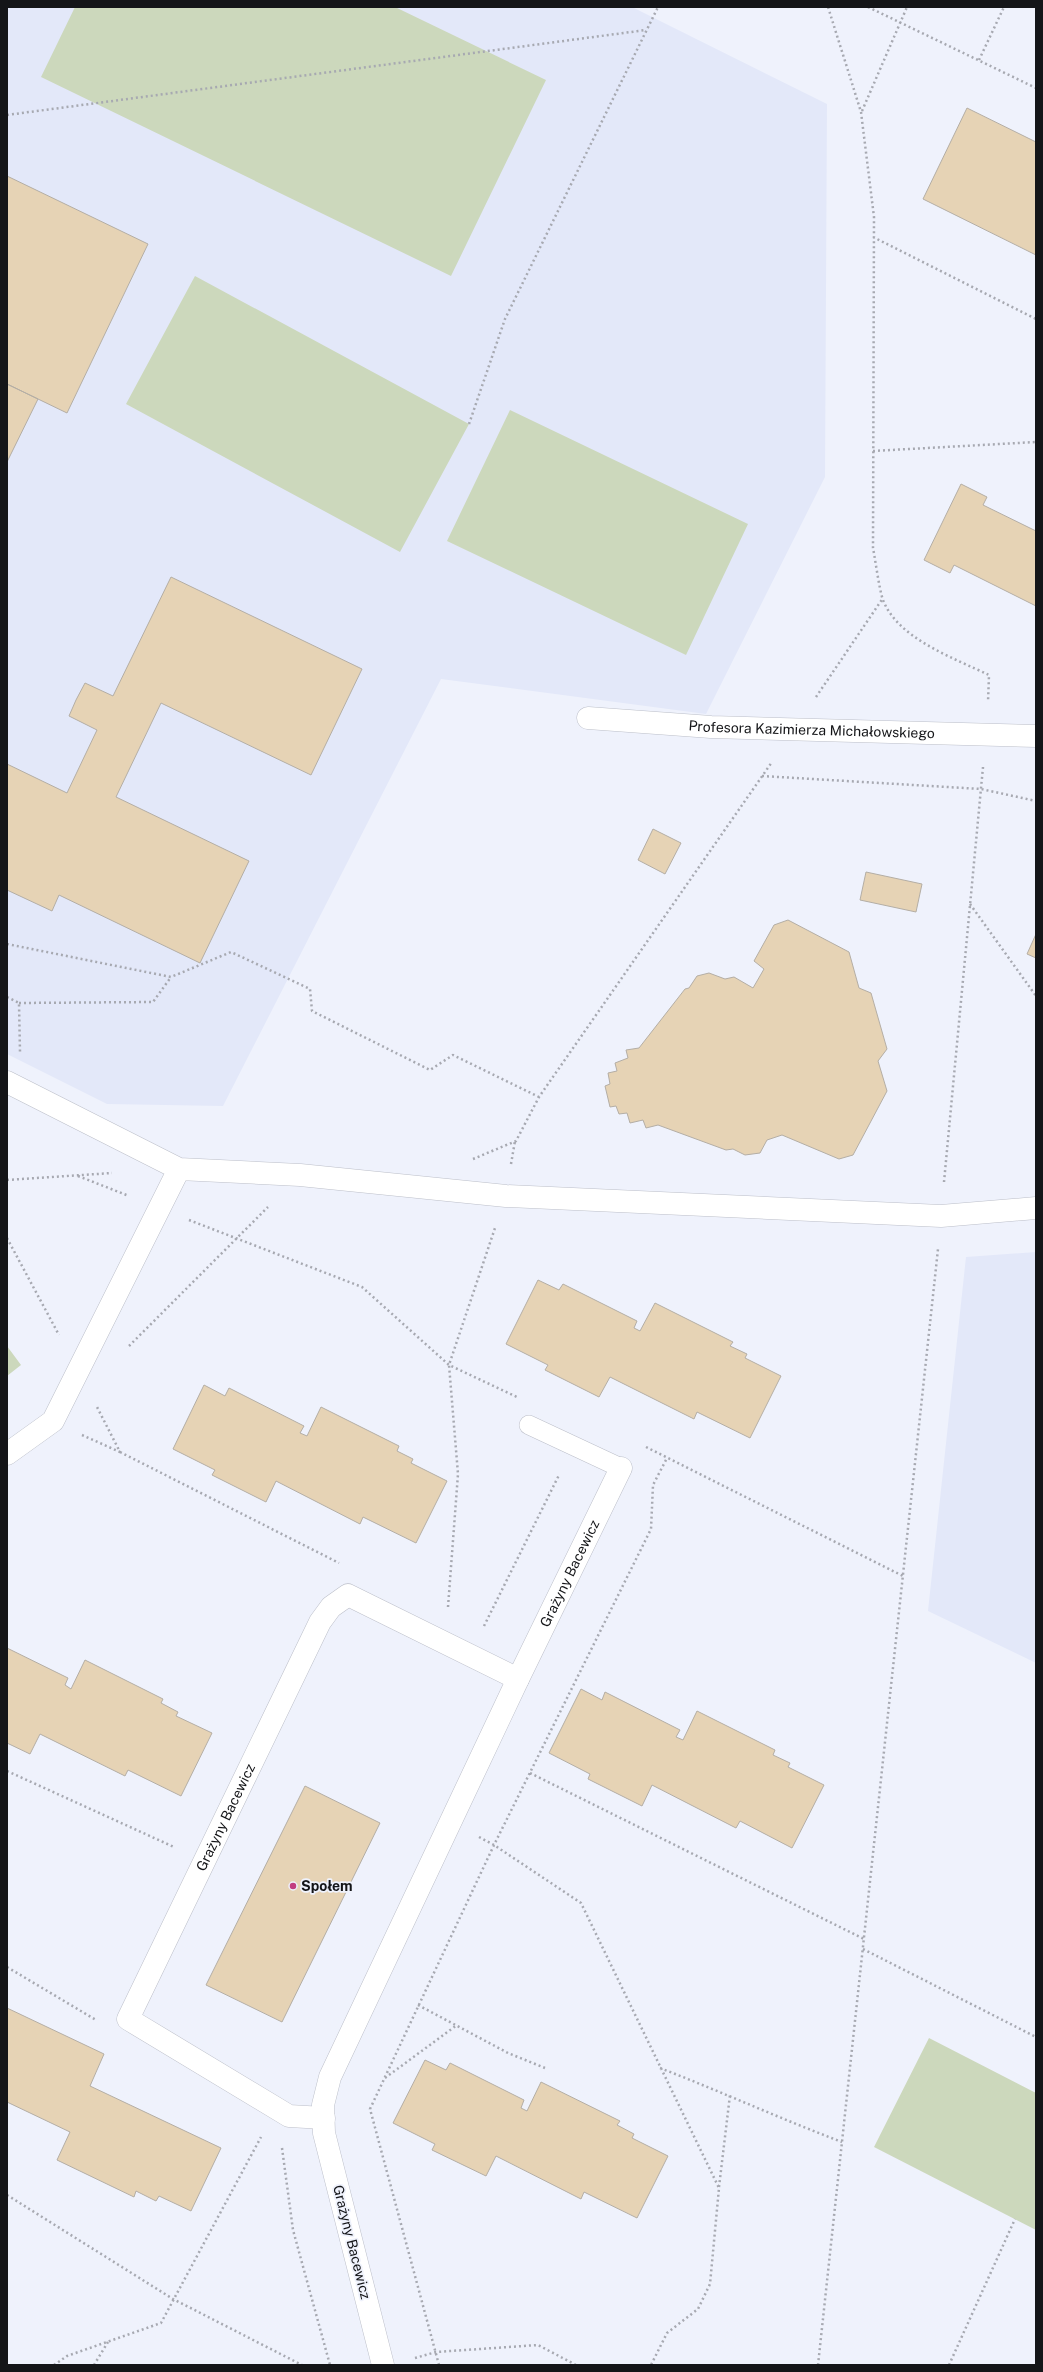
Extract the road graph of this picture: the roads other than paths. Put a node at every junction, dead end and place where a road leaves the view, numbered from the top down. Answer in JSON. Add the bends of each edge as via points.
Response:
{"nodes":[{"id":1,"x":588,"y":718,"type":"dead end"},
{"id":2,"x":1036,"y":736,"type":"edge"},
{"id":3,"x":7,"y":1082,"type":"edge"},
{"id":4,"x":179,"y":1169,"type":"junction"},
{"id":5,"x":1036,"y":1208,"type":"edge"},
{"id":6,"x":529,"y":1425,"type":"dead end"},
{"id":7,"x":7,"y":1454,"type":"edge"},
{"id":8,"x":621,"y":1468,"type":"joint"},
{"id":9,"x":518,"y":1679,"type":"junction"},
{"id":10,"x":324,"y":2118,"type":"junction"},
{"id":11,"x":382,"y":2365,"type":"edge"}],
"edges":[{"from":1,"to":2,"type":"street","name":"Profesora Kazimierza Michałowskiego","via":[[712,727]]},
{"from":3,"to":4,"type":"street"},
{"from":4,"to":5,"type":"street","via":[[300,1175],[506,1196],[941,1216]]},
{"from":4,"to":7,"type":"street","via":[[53,1421]]},
{"from":6,"to":8,"type":"lane"},
{"from":8,"to":9,"type":"street","name":"Grażyny Bacewicz"},
{"from":9,"to":10,"type":"street","name":"Grażyny Bacewicz","via":[[330,2077],[323,2105]]},
{"from":9,"to":10,"type":"street","name":"Grażyny Bacewicz","via":[[348,1595],[331,1608],[320,1622],[128,2018],[289,2116]]},
{"from":10,"to":11,"type":"street","name":"Grażyny Bacewicz","via":[[324,2133]]}]}
